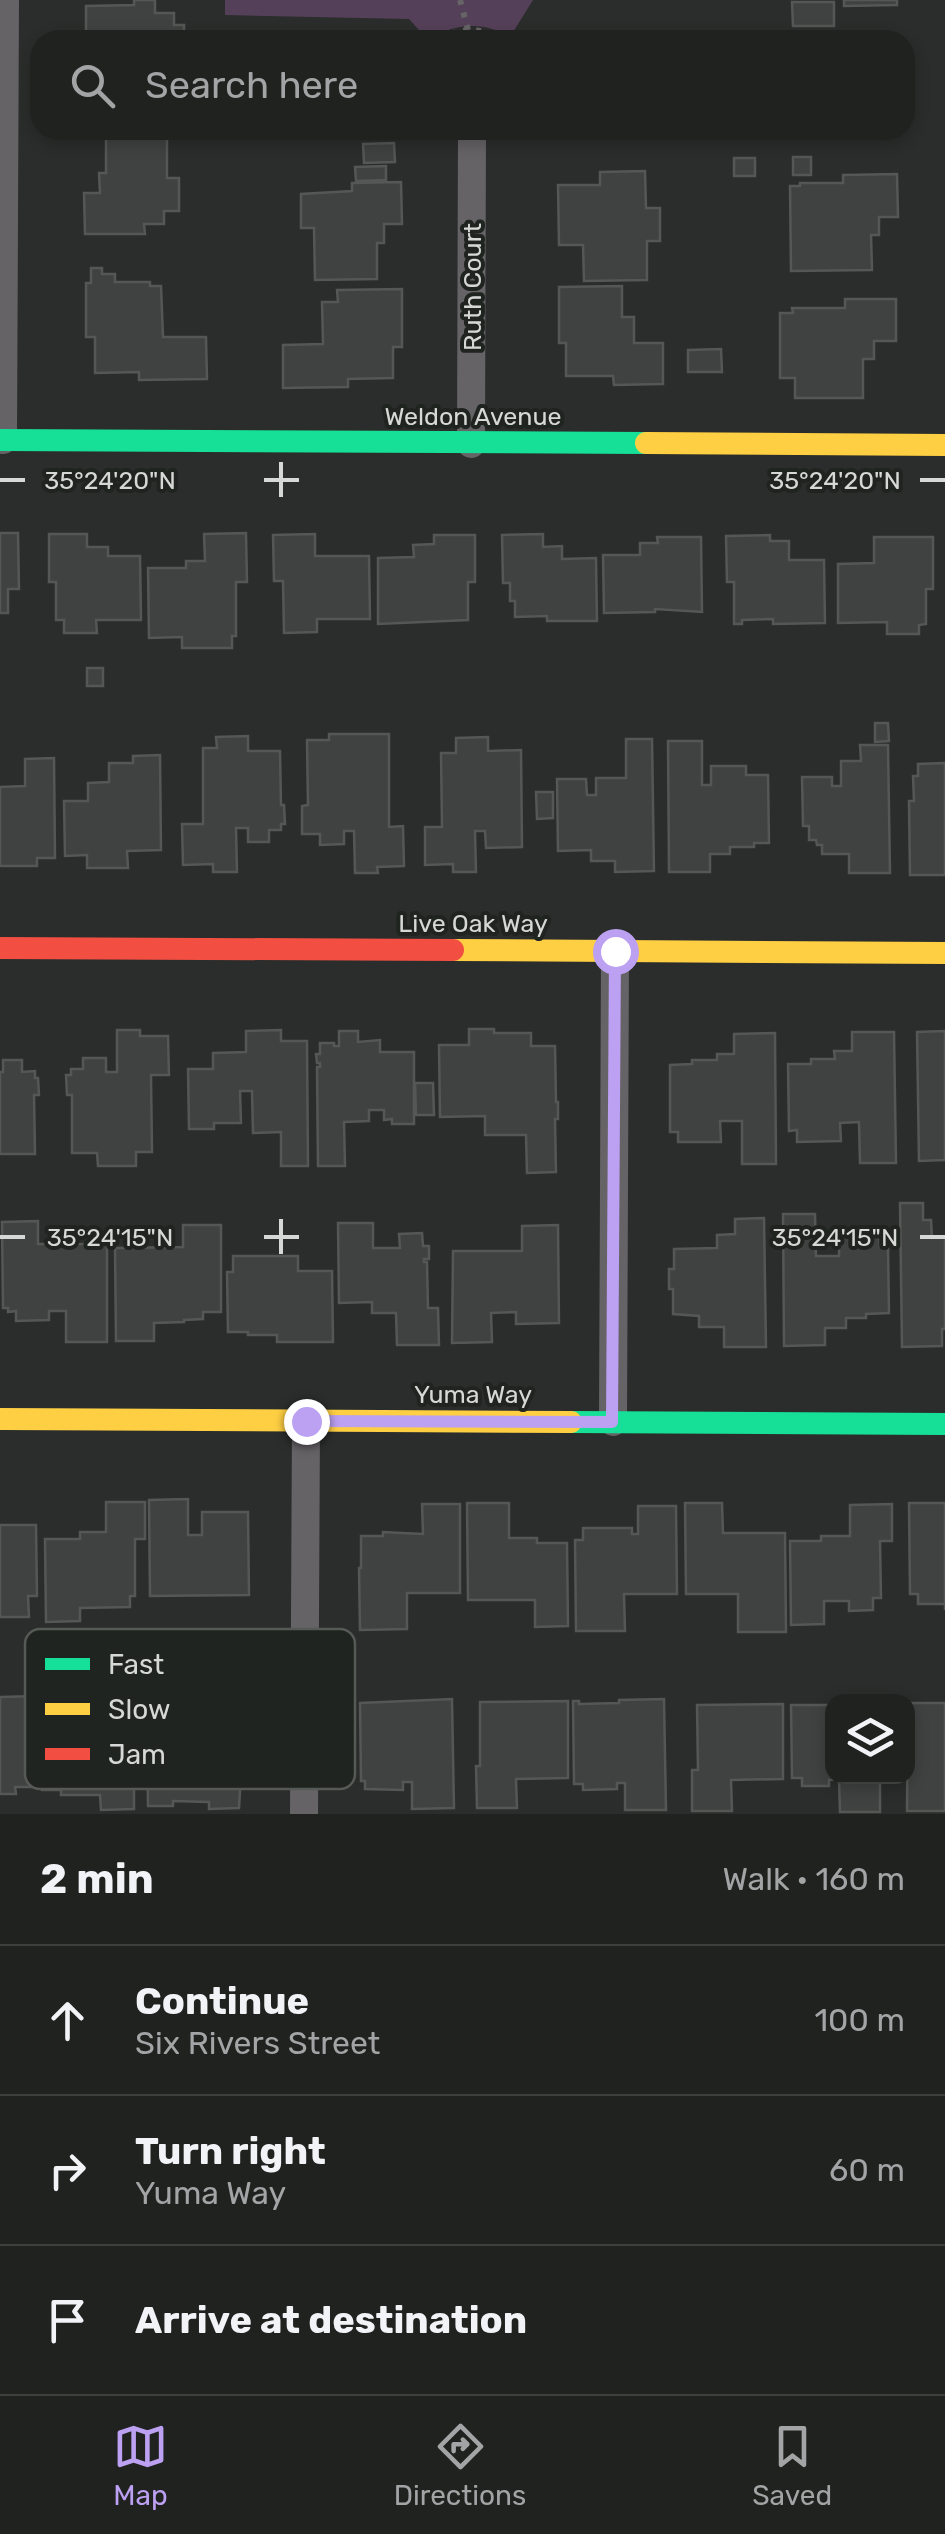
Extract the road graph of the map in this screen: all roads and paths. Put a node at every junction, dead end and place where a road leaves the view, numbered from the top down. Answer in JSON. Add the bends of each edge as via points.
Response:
{"nodes":[{"id":1,"x":5,"y":0,"type":"edge"},
{"id":2,"x":460,"y":0,"type":"edge"},
{"id":3,"x":468,"y":30,"type":"edge"},
{"id":4,"x":472,"y":140,"type":"edge"},
{"id":5,"x":2,"y":440,"type":"edge"},
{"id":6,"x":471,"y":444,"type":"junction"},
{"id":7,"x":945,"y":445,"type":"edge"},
{"id":8,"x":0,"y":948,"type":"edge"},
{"id":9,"x":615,"y":951,"type":"junction"},
{"id":10,"x":945,"y":953,"type":"edge"},
{"id":11,"x":0,"y":1419,"type":"edge"},
{"id":12,"x":306,"y":1421,"type":"junction"},
{"id":13,"x":612,"y":1422,"type":"junction"},
{"id":14,"x":945,"y":1424,"type":"edge"},
{"id":15,"x":305,"y":1629,"type":"edge"},
{"id":16,"x":304,"y":1789,"type":"edge"},
{"id":17,"x":304,"y":1814,"type":"edge"}],
"edges":[{"from":1,"to":5,"type":"street"},
{"from":2,"to":3,"type":"path"},
{"from":4,"to":6,"type":"street","name":"Ruth Court"},
{"from":5,"to":6,"type":"street","name":"Weldon Avenue"},
{"from":6,"to":7,"type":"street","name":"Weldon Avenue"},
{"from":8,"to":9,"type":"street","name":"Live Oak Way"},
{"from":9,"to":10,"type":"street","name":"Live Oak Way"},
{"from":9,"to":13,"type":"street"},
{"from":11,"to":12,"type":"street","name":"Yuma Way"},
{"from":12,"to":13,"type":"street","name":"Yuma Way"},
{"from":12,"to":15,"type":"street"},
{"from":13,"to":14,"type":"street","name":"Yuma Way"},
{"from":16,"to":17,"type":"street"}]}
